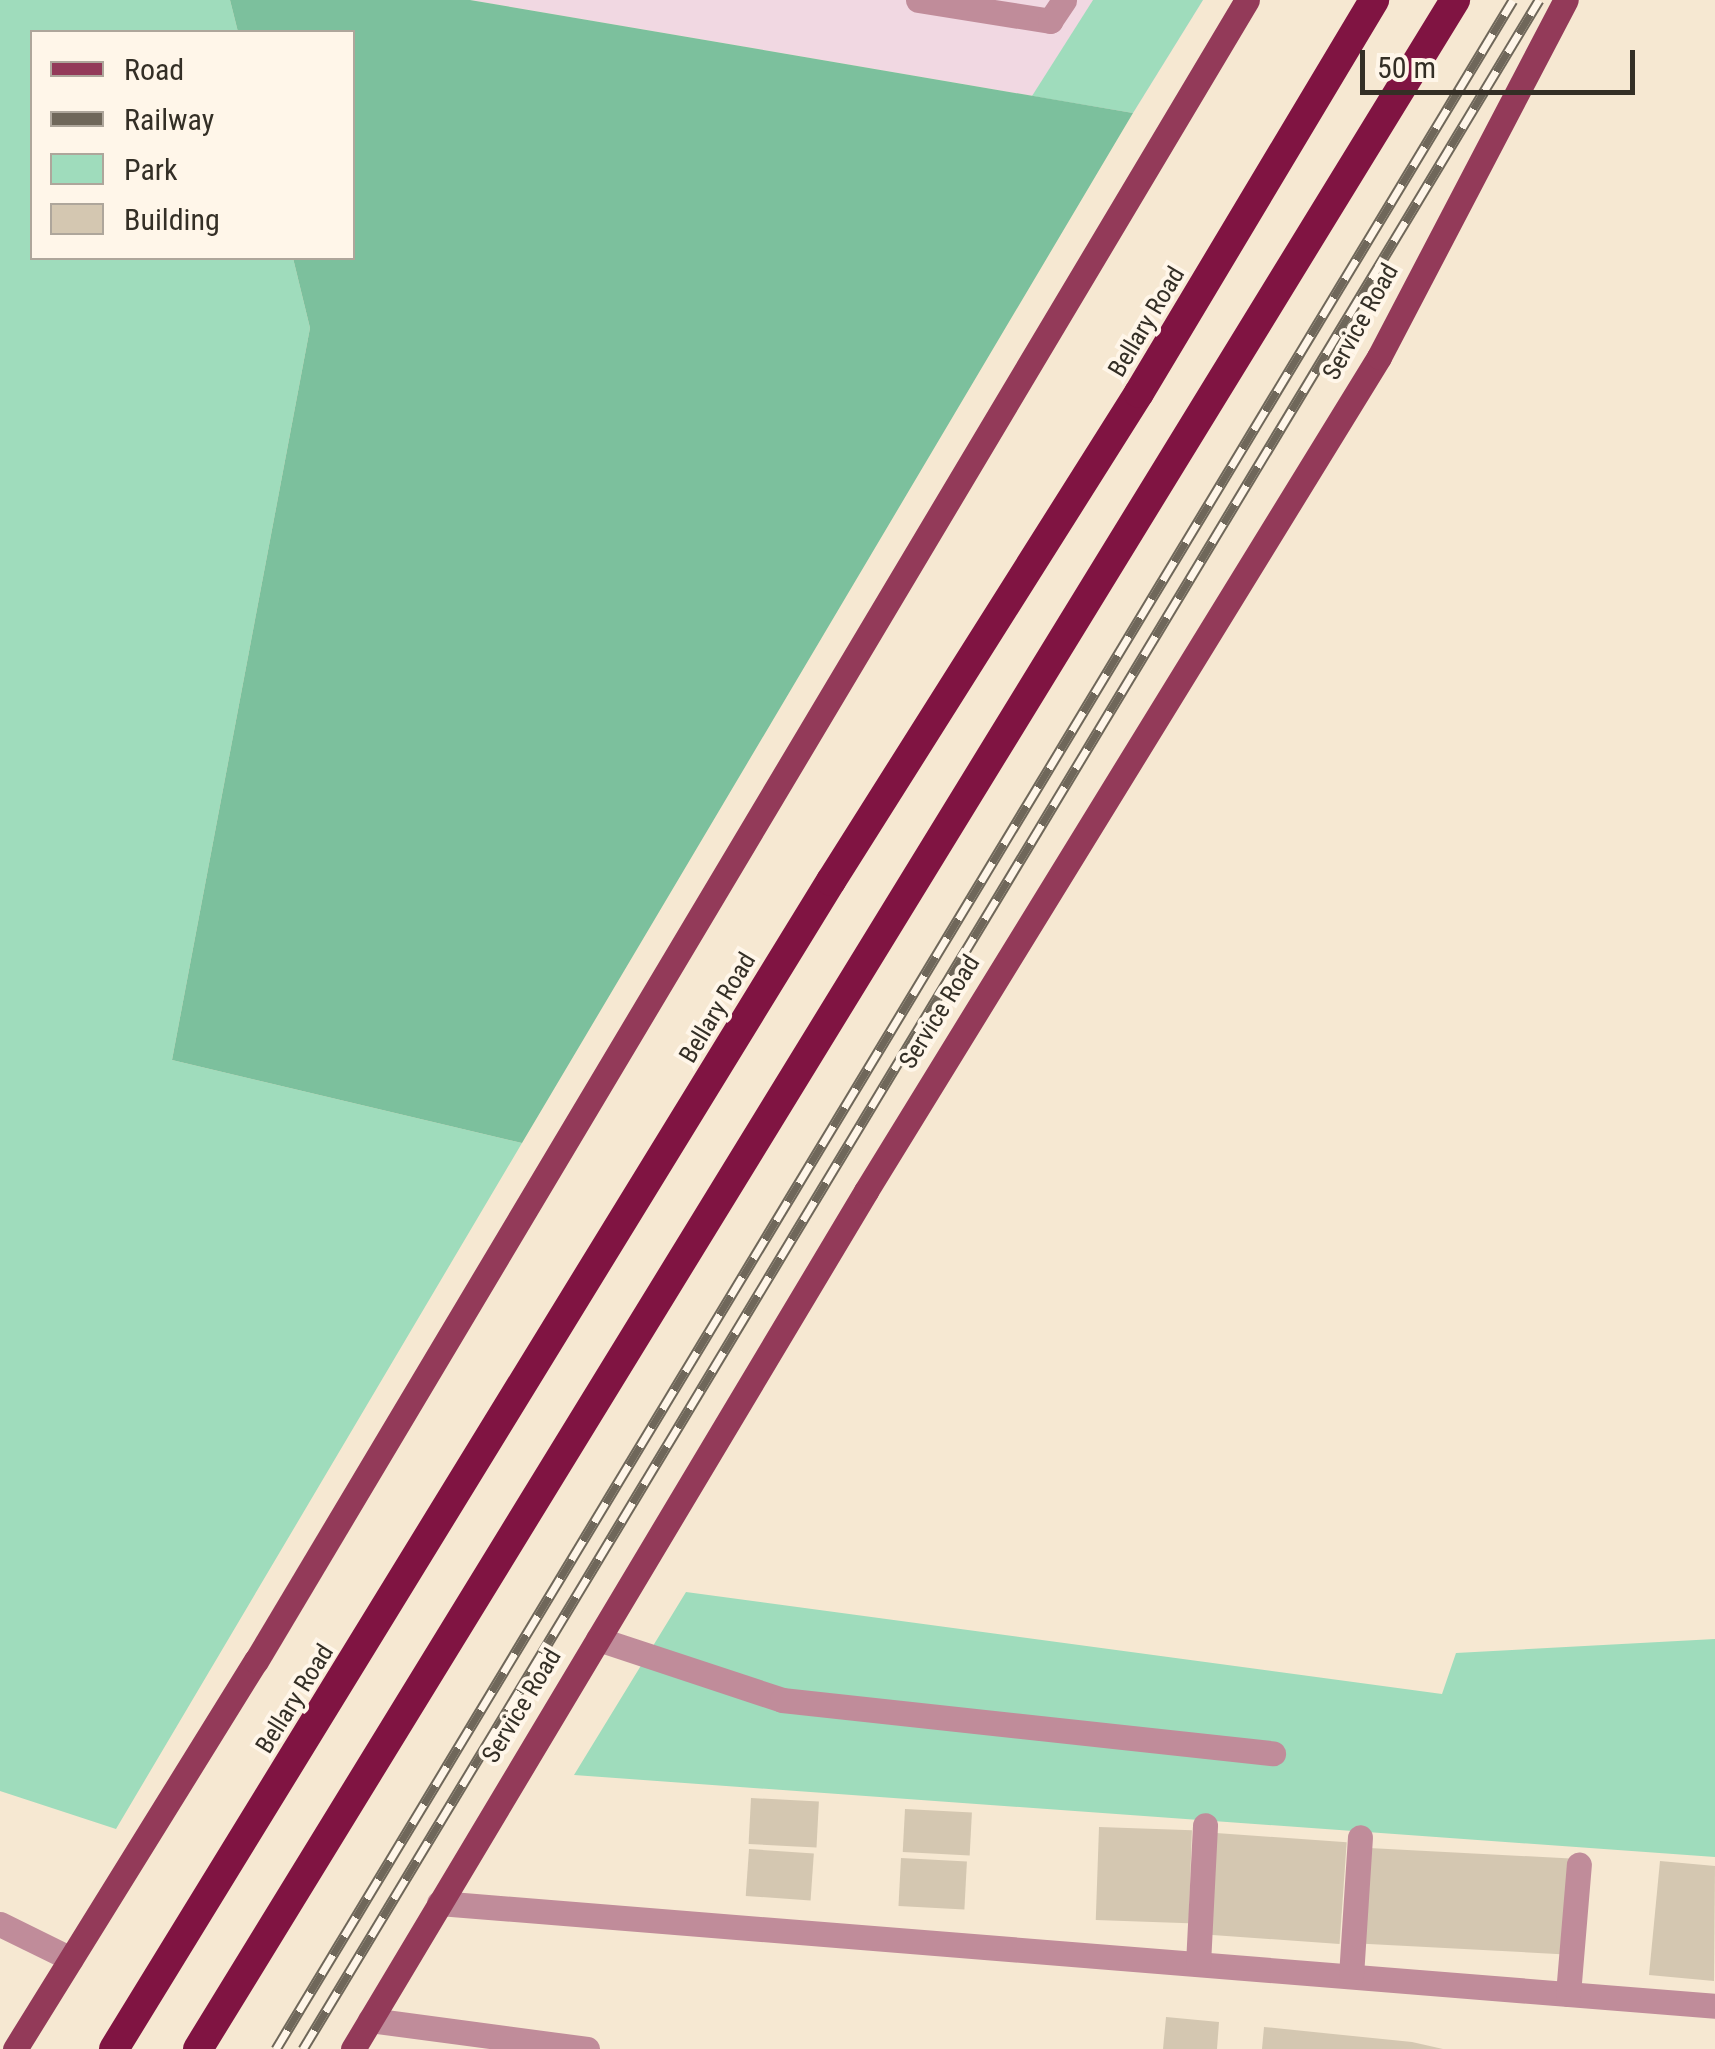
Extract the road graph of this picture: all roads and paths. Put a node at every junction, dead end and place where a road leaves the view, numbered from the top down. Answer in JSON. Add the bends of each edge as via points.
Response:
{"nodes":[{"id":1,"x":918,"y":0,"type":"edge"},
{"id":2,"x":1064,"y":0,"type":"edge"},
{"id":3,"x":1247,"y":0,"type":"edge"},
{"id":4,"x":1374,"y":0,"type":"edge"},
{"id":5,"x":1455,"y":0,"type":"edge"},
{"id":6,"x":1566,"y":0,"type":"edge"},
{"id":7,"x":598,"y":1639,"type":"junction"},
{"id":8,"x":1272,"y":1753,"type":"dead end"},
{"id":9,"x":1205,"y":1825,"type":"dead end"},
{"id":10,"x":1360,"y":1838,"type":"dead end"},
{"id":11,"x":1579,"y":1864,"type":"dead end"},
{"id":12,"x":439,"y":1903,"type":"junction"},
{"id":13,"x":0,"y":1924,"type":"edge"},
{"id":14,"x":71,"y":1959,"type":"junction"},
{"id":15,"x":1198,"y":1964,"type":"junction"},
{"id":16,"x":1351,"y":1976,"type":"junction"},
{"id":17,"x":1568,"y":1994,"type":"junction"},
{"id":18,"x":1715,"y":2006,"type":"edge"},
{"id":19,"x":370,"y":2020,"type":"junction"},
{"id":20,"x":15,"y":2049,"type":"edge"},
{"id":21,"x":114,"y":2049,"type":"edge"},
{"id":22,"x":198,"y":2049,"type":"edge"},
{"id":23,"x":352,"y":2049,"type":"edge"},
{"id":24,"x":588,"y":2049,"type":"edge"}],
"edges":[{"from":1,"to":2,"type":"street","via":[[1050,22]]},
{"from":3,"to":14,"type":"main road","via":[[256,1661]]},
{"from":4,"to":21,"type":"highway","name":"Bellary Road","via":[[1139,393],[831,881]]},
{"from":5,"to":22,"type":"highway"},
{"from":6,"to":7,"type":"main road","name":"Service Road","via":[[1379,357]]},
{"from":7,"to":8,"type":"street","via":[[782,1700]]},
{"from":7,"to":12,"type":"main road","name":"Service Road"},
{"from":9,"to":15,"type":"street"},
{"from":10,"to":16,"type":"street"},
{"from":11,"to":17,"type":"street"},
{"from":12,"to":15,"type":"street"},
{"from":12,"to":19,"type":"main road","name":"Service Road"},
{"from":13,"to":14,"type":"street"},
{"from":14,"to":20,"type":"main road"},
{"from":15,"to":16,"type":"street"},
{"from":16,"to":17,"type":"street"},
{"from":17,"to":18,"type":"street"},
{"from":19,"to":23,"type":"main road","name":"Service Road"},
{"from":19,"to":24,"type":"street"}]}
